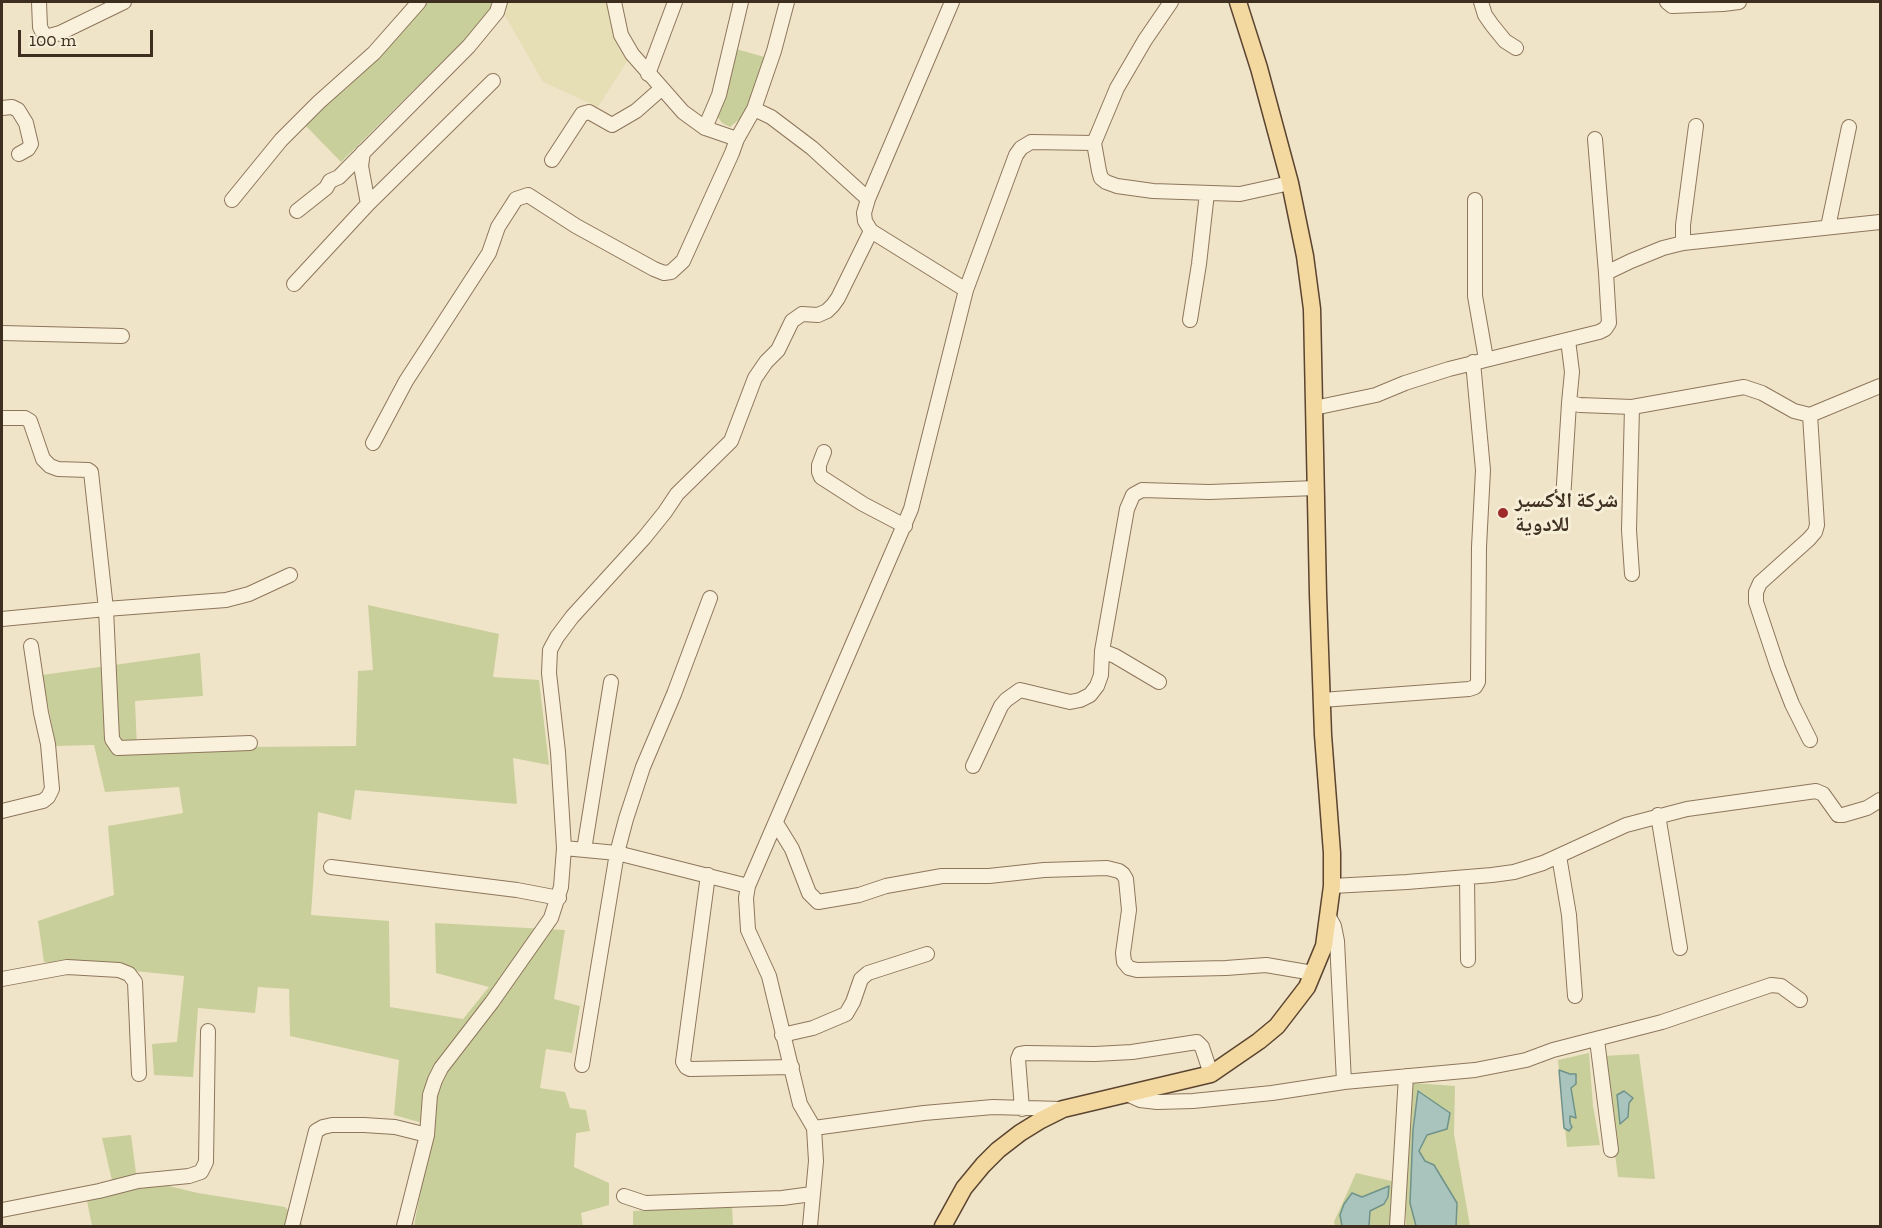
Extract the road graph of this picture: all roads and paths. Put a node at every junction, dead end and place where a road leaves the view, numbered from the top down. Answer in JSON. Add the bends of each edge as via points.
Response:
{"nodes":[{"id":1,"x":39,"y":2,"type":"edge"},
{"id":2,"x":124,"y":2,"type":"edge"},
{"id":3,"x":419,"y":2,"type":"edge"},
{"id":4,"x":500,"y":2,"type":"edge"},
{"id":5,"x":614,"y":2,"type":"edge"},
{"id":6,"x":675,"y":2,"type":"edge"},
{"id":7,"x":741,"y":2,"type":"edge"},
{"id":8,"x":787,"y":2,"type":"edge"},
{"id":9,"x":952,"y":2,"type":"edge"},
{"id":10,"x":1171,"y":2,"type":"edge"},
{"id":11,"x":1238,"y":2,"type":"edge"},
{"id":12,"x":1481,"y":2,"type":"edge"},
{"id":13,"x":1667,"y":2,"type":"edge"},
{"id":14,"x":1739,"y":2,"type":"edge"},
{"id":15,"x":1516,"y":48,"type":"dead end"},
{"id":16,"x":648,"y":74,"type":"junction"},
{"id":17,"x":493,"y":81,"type":"dead end"},
{"id":18,"x":661,"y":89,"type":"junction"},
{"id":19,"x":2,"y":108,"type":"edge"},
{"id":20,"x":754,"y":109,"type":"junction"},
{"id":21,"x":1696,"y":126,"type":"dead end"},
{"id":22,"x":1849,"y":127,"type":"dead end"},
{"id":23,"x":705,"y":128,"type":"junction"},
{"id":24,"x":737,"y":139,"type":"junction"},
{"id":25,"x":1595,"y":139,"type":"dead end"},
{"id":26,"x":1094,"y":143,"type":"junction"},
{"id":27,"x":363,"y":152,"type":"junction"},
{"id":28,"x":20,"y":154,"type":"dead end"},
{"id":29,"x":552,"y":160,"type":"dead end"},
{"id":30,"x":1290,"y":183,"type":"junction"},
{"id":31,"x":1207,"y":193,"type":"junction"},
{"id":32,"x":868,"y":199,"type":"junction"},
{"id":33,"x":232,"y":200,"type":"dead end"},
{"id":34,"x":1475,"y":200,"type":"dead end"},
{"id":35,"x":368,"y":204,"type":"junction"},
{"id":36,"x":297,"y":211,"type":"dead end"},
{"id":37,"x":1881,"y":222,"type":"edge"},
{"id":38,"x":1828,"y":227,"type":"junction"},
{"id":39,"x":871,"y":231,"type":"junction"},
{"id":40,"x":1683,"y":243,"type":"junction"},
{"id":41,"x":1606,"y":273,"type":"junction"},
{"id":42,"x":294,"y":284,"type":"dead end"},
{"id":43,"x":966,"y":290,"type":"junction"},
{"id":44,"x":1190,"y":320,"type":"dead end"},
{"id":45,"x":2,"y":333,"type":"edge"},
{"id":46,"x":122,"y":336,"type":"dead end"},
{"id":47,"x":1568,"y":340,"type":"junction"},
{"id":48,"x":1479,"y":361,"type":"junction"},
{"id":49,"x":1881,"y":386,"type":"edge"},
{"id":50,"x":1569,"y":403,"type":"junction"},
{"id":51,"x":1632,"y":407,"type":"junction"},
{"id":52,"x":1314,"y":408,"type":"junction"},
{"id":53,"x":1810,"y":415,"type":"junction"},
{"id":54,"x":2,"y":418,"type":"edge"},
{"id":55,"x":373,"y":443,"type":"dead end"},
{"id":56,"x":824,"y":452,"type":"dead end"},
{"id":57,"x":1316,"y":489,"type":"junction"},
{"id":58,"x":1563,"y":500,"type":"dead end"},
{"id":59,"x":905,"y":526,"type":"junction"},
{"id":60,"x":1632,"y":574,"type":"dead end"},
{"id":61,"x":290,"y":575,"type":"dead end"},
{"id":62,"x":710,"y":598,"type":"dead end"},
{"id":63,"x":106,"y":609,"type":"junction"},
{"id":64,"x":2,"y":619,"type":"edge"},
{"id":65,"x":31,"y":646,"type":"dead end"},
{"id":66,"x":1102,"y":651,"type":"junction"},
{"id":67,"x":611,"y":682,"type":"dead end"},
{"id":68,"x":1159,"y":682,"type":"dead end"},
{"id":69,"x":1322,"y":700,"type":"junction"},
{"id":70,"x":1810,"y":740,"type":"dead end"},
{"id":71,"x":250,"y":743,"type":"dead end"},
{"id":72,"x":973,"y":766,"type":"dead end"},
{"id":73,"x":1881,"y":800,"type":"edge"},
{"id":74,"x":2,"y":811,"type":"edge"},
{"id":75,"x":1658,"y":815,"type":"junction"},
{"id":76,"x":776,"y":823,"type":"junction"},
{"id":77,"x":564,"y":848,"type":"junction"},
{"id":78,"x":584,"y":850,"type":"junction"},
{"id":79,"x":617,"y":853,"type":"junction"},
{"id":80,"x":1559,"y":856,"type":"junction"},
{"id":81,"x":331,"y":867,"type":"dead end"},
{"id":82,"x":708,"y":875,"type":"junction"},
{"id":83,"x":1467,"y":878,"type":"junction"},
{"id":84,"x":748,"y":886,"type":"junction"},
{"id":85,"x":1332,"y":886,"type":"junction"},
{"id":86,"x":559,"y":898,"type":"junction"},
{"id":87,"x":1328,"y":915,"type":"junction"},
{"id":88,"x":1680,"y":948,"type":"dead end"},
{"id":89,"x":927,"y":954,"type":"dead end"},
{"id":90,"x":1468,"y":960,"type":"dead end"},
{"id":91,"x":1313,"y":972,"type":"junction"},
{"id":92,"x":2,"y":979,"type":"edge"},
{"id":93,"x":1575,"y":996,"type":"dead end"},
{"id":94,"x":1800,"y":1000,"type":"dead end"},
{"id":95,"x":208,"y":1031,"type":"dead end"},
{"id":96,"x":782,"y":1035,"type":"junction"},
{"id":97,"x":1597,"y":1040,"type":"junction"},
{"id":98,"x":582,"y":1065,"type":"dead end"},
{"id":99,"x":792,"y":1067,"type":"junction"},
{"id":100,"x":139,"y":1074,"type":"dead end"},
{"id":101,"x":1211,"y":1074,"type":"junction"},
{"id":102,"x":1406,"y":1076,"type":"junction"},
{"id":103,"x":1344,"y":1082,"type":"junction"},
{"id":104,"x":1129,"y":1095,"type":"junction"},
{"id":105,"x":1022,"y":1109,"type":"junction"},
{"id":106,"x":1063,"y":1109,"type":"junction"},
{"id":107,"x":814,"y":1128,"type":"junction"},
{"id":108,"x":426,"y":1135,"type":"junction"},
{"id":109,"x":1611,"y":1150,"type":"dead end"},
{"id":110,"x":812,"y":1194,"type":"junction"},
{"id":111,"x":624,"y":1196,"type":"dead end"},
{"id":112,"x":2,"y":1210,"type":"edge"},
{"id":113,"x":292,"y":1227,"type":"edge"},
{"id":114,"x":404,"y":1227,"type":"edge"},
{"id":115,"x":810,"y":1227,"type":"edge"},
{"id":116,"x":943,"y":1227,"type":"edge"},
{"id":117,"x":1397,"y":1227,"type":"edge"}],
"edges":[{"from":1,"to":2,"type":"street","via":[[40,27],[48,36]]},
{"from":3,"to":33,"type":"street","via":[[374,53],[281,140]]},
{"from":4,"to":27,"type":"street","via":[[497,12],[469,46]]},
{"from":5,"to":16,"type":"street","via":[[621,35]]},
{"from":6,"to":16,"type":"street"},
{"from":7,"to":23,"type":"street","via":[[719,95]]},
{"from":8,"to":20,"type":"street"},
{"from":9,"to":32,"type":"street"},
{"from":10,"to":26,"type":"street","via":[[1117,88]]},
{"from":11,"to":30,"type":"main road"},
{"from":12,"to":15,"type":"street","via":[[1492,25]]},
{"from":13,"to":14,"type":"street","via":[[1672,6]]},
{"from":16,"to":18,"type":"street"},
{"from":17,"to":35,"type":"street"},
{"from":18,"to":23,"type":"street"},
{"from":18,"to":29,"type":"street","via":[[612,125],[589,112],[582,114]]},
{"from":19,"to":28,"type":"street","via":[[18,110],[27,123],[31,144]]},
{"from":20,"to":24,"type":"street"},
{"from":20,"to":32,"type":"street","via":[[812,148]]},
{"from":21,"to":40,"type":"street"},
{"from":22,"to":38,"type":"street"},
{"from":23,"to":24,"type":"street"},
{"from":24,"to":55,"type":"street","via":[[683,261],[671,272],[654,269],[528,195],[516,199],[498,226],[489,253],[406,381]]},
{"from":25,"to":41,"type":"street"},
{"from":26,"to":31,"type":"street","via":[[1101,178],[1106,182],[1153,191]]},
{"from":26,"to":43,"type":"street","via":[[1030,142],[1021,148]]},
{"from":27,"to":35,"type":"street","via":[[361,166]]},
{"from":27,"to":36,"type":"street"},
{"from":30,"to":31,"type":"street","via":[[1240,194]]},
{"from":30,"to":52,"type":"main road","via":[[1312,309]]},
{"from":31,"to":44,"type":"street"},
{"from":32,"to":39,"type":"street","via":[[864,213]]},
{"from":34,"to":48,"type":"street"},
{"from":35,"to":42,"type":"street"},
{"from":37,"to":38,"type":"street"},
{"from":38,"to":40,"type":"street"},
{"from":39,"to":43,"type":"street"},
{"from":39,"to":77,"type":"street","via":[[833,305],[818,315],[802,314],[792,321],[778,350],[755,378],[731,441],[677,494],[644,538],[556,637],[550,650],[549,673]]},
{"from":40,"to":41,"type":"street"},
{"from":41,"to":47,"type":"street","via":[[1609,323],[1599,332]]},
{"from":43,"to":59,"type":"street"},
{"from":45,"to":46,"type":"street"},
{"from":47,"to":48,"type":"street"},
{"from":47,"to":50,"type":"street","via":[[1572,372]]},
{"from":48,"to":52,"type":"street","via":[[1376,395]]},
{"from":48,"to":69,"type":"street","via":[[1483,470],[1478,682],[1469,689]]},
{"from":49,"to":53,"type":"street"},
{"from":50,"to":51,"type":"street"},
{"from":50,"to":58,"type":"street"},
{"from":51,"to":53,"type":"street","via":[[1744,387]]},
{"from":51,"to":60,"type":"street"},
{"from":52,"to":57,"type":"main road"},
{"from":53,"to":70,"type":"street","via":[[1815,532],[1760,583],[1756,592],[1778,668]]},
{"from":54,"to":63,"type":"street","via":[[30,421],[43,459],[50,466],[91,472]]},
{"from":56,"to":59,"type":"street","via":[[819,465],[821,477]]},
{"from":57,"to":66,"type":"street","via":[[1135,492],[1127,509]]},
{"from":57,"to":69,"type":"main road"},
{"from":59,"to":76,"type":"street"},
{"from":61,"to":63,"type":"street","via":[[226,600]]},
{"from":62,"to":79,"type":"street","via":[[643,767]]},
{"from":63,"to":64,"type":"street"},
{"from":63,"to":71,"type":"street","via":[[115,746]]},
{"from":65,"to":74,"type":"street","via":[[52,789],[43,801]]},
{"from":66,"to":68,"type":"street"},
{"from":66,"to":72,"type":"street","via":[[1097,686],[1080,700],[1070,702],[1020,690],[1006,700]]},
{"from":67,"to":78,"type":"street"},
{"from":69,"to":85,"type":"main road"},
{"from":73,"to":75,"type":"street","via":[[1838,815],[1823,794],[1808,791]]},
{"from":75,"to":80,"type":"street","via":[[1626,825]]},
{"from":75,"to":88,"type":"street"},
{"from":76,"to":84,"type":"street"},
{"from":76,"to":91,"type":"street","via":[[792,849],[809,893],[819,902],[942,876],[1107,868],[1119,871],[1126,879],[1129,910],[1123,953],[1129,968],[1266,965]]},
{"from":77,"to":78,"type":"street"},
{"from":77,"to":86,"type":"street"},
{"from":78,"to":79,"type":"street"},
{"from":79,"to":82,"type":"street"},
{"from":79,"to":98,"type":"street"},
{"from":80,"to":83,"type":"street","via":[[1515,872]]},
{"from":80,"to":93,"type":"street","via":[[1569,915]]},
{"from":81,"to":86,"type":"street"},
{"from":82,"to":84,"type":"street"},
{"from":82,"to":99,"type":"street","via":[[683,1062],[690,1069]]},
{"from":83,"to":85,"type":"street"},
{"from":83,"to":90,"type":"street"},
{"from":84,"to":96,"type":"street","via":[[748,930],[769,976]]},
{"from":85,"to":87,"type":"main road"},
{"from":86,"to":108,"type":"street","via":[[541,935],[441,1068],[430,1095]]},
{"from":87,"to":91,"type":"main road","via":[[1324,946]]},
{"from":87,"to":103,"type":"street","via":[[1337,941]]},
{"from":89,"to":96,"type":"street","via":[[868,973],[861,979],[846,1014],[813,1029]]},
{"from":91,"to":101,"type":"main road","via":[[1277,1026]]},
{"from":92,"to":100,"type":"street","via":[[67,967],[129,974],[135,982]]},
{"from":94,"to":97,"type":"street","via":[[1781,986],[1771,986]]},
{"from":95,"to":112,"type":"street","via":[[206,1162],[201,1172]]},
{"from":96,"to":99,"type":"street"},
{"from":97,"to":102,"type":"street","via":[[1475,1070]]},
{"from":97,"to":109,"type":"street"},
{"from":99,"to":107,"type":"street","via":[[800,1104]]},
{"from":101,"to":104,"type":"main road"},
{"from":101,"to":105,"type":"street","via":[[1197,1042],[1132,1052],[1020,1054]]},
{"from":102,"to":103,"type":"street"},
{"from":102,"to":117,"type":"street"},
{"from":103,"to":104,"type":"street","via":[[1193,1101],[1148,1101]]},
{"from":104,"to":106,"type":"main road"},
{"from":105,"to":106,"type":"street"},
{"from":105,"to":107,"type":"street","via":[[993,1107],[936,1112]]},
{"from":106,"to":116,"type":"main road","via":[[998,1150],[964,1188]]},
{"from":107,"to":110,"type":"street"},
{"from":108,"to":113,"type":"street","via":[[364,1125],[332,1125],[316,1131]]},
{"from":108,"to":114,"type":"street"},
{"from":110,"to":111,"type":"street","via":[[645,1203]]},
{"from":110,"to":115,"type":"street"}]}
